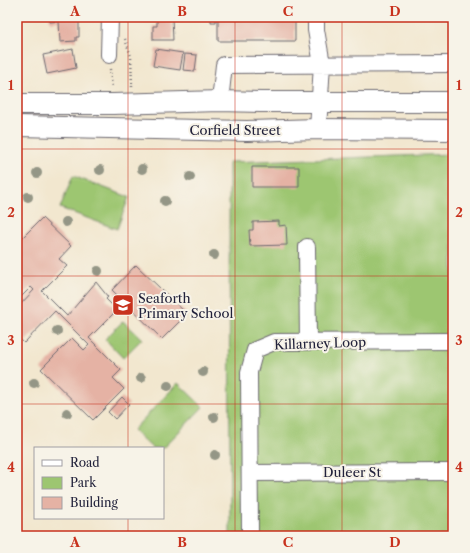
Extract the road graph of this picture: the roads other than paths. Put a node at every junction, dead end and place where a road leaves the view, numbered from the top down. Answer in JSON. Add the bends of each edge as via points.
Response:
{"nodes":[{"id":1,"x":110,"y":17,"type":"edge"},
{"id":2,"x":316,"y":17,"type":"edge"},
{"id":3,"x":109,"y":55,"type":"dead end"},
{"id":4,"x":322,"y":64,"type":"junction"},
{"id":5,"x":453,"y":64,"type":"edge"},
{"id":6,"x":220,"y":101,"type":"junction"},
{"id":7,"x":320,"y":101,"type":"junction"},
{"id":8,"x":453,"y":102,"type":"edge"},
{"id":9,"x":160,"y":103,"type":"junction"},
{"id":10,"x":17,"y":104,"type":"edge"},
{"id":11,"x":17,"y":126,"type":"edge"},
{"id":12,"x":318,"y":129,"type":"junction"},
{"id":13,"x":453,"y":130,"type":"edge"},
{"id":14,"x":247,"y":131,"type":"junction"},
{"id":15,"x":307,"y":247,"type":"dead end"},
{"id":16,"x":453,"y":341,"type":"edge"},
{"id":17,"x":308,"y":342,"type":"junction"},
{"id":18,"x":453,"y":472,"type":"edge"},
{"id":19,"x":250,"y":473,"type":"junction"},
{"id":20,"x":250,"y":536,"type":"edge"}],
"edges":[{"from":1,"to":3,"type":"street"},
{"from":2,"to":4,"type":"street"},
{"from":4,"to":5,"type":"street"},
{"from":4,"to":6,"type":"street","via":[[224,65]]},
{"from":4,"to":7,"type":"street"},
{"from":6,"to":7,"type":"main road"},
{"from":6,"to":9,"type":"main road"},
{"from":7,"to":8,"type":"main road"},
{"from":7,"to":12,"type":"street"},
{"from":9,"to":10,"type":"main road"},
{"from":9,"to":14,"type":"main road","via":[[174,112],[240,110]]},
{"from":11,"to":14,"type":"main road","name":"Corfield Street"},
{"from":12,"to":13,"type":"main road","name":"Corfield Street"},
{"from":12,"to":14,"type":"main road","name":"Corfield Street"},
{"from":15,"to":17,"type":"street"},
{"from":16,"to":17,"type":"street","name":"Killarney Loop"},
{"from":17,"to":19,"type":"street","name":"Killarney Loop","via":[[274,342],[256,350],[249,372]]},
{"from":18,"to":19,"type":"street","name":"Duleer St"},
{"from":19,"to":20,"type":"street","name":"Killarney Loop"}]}
